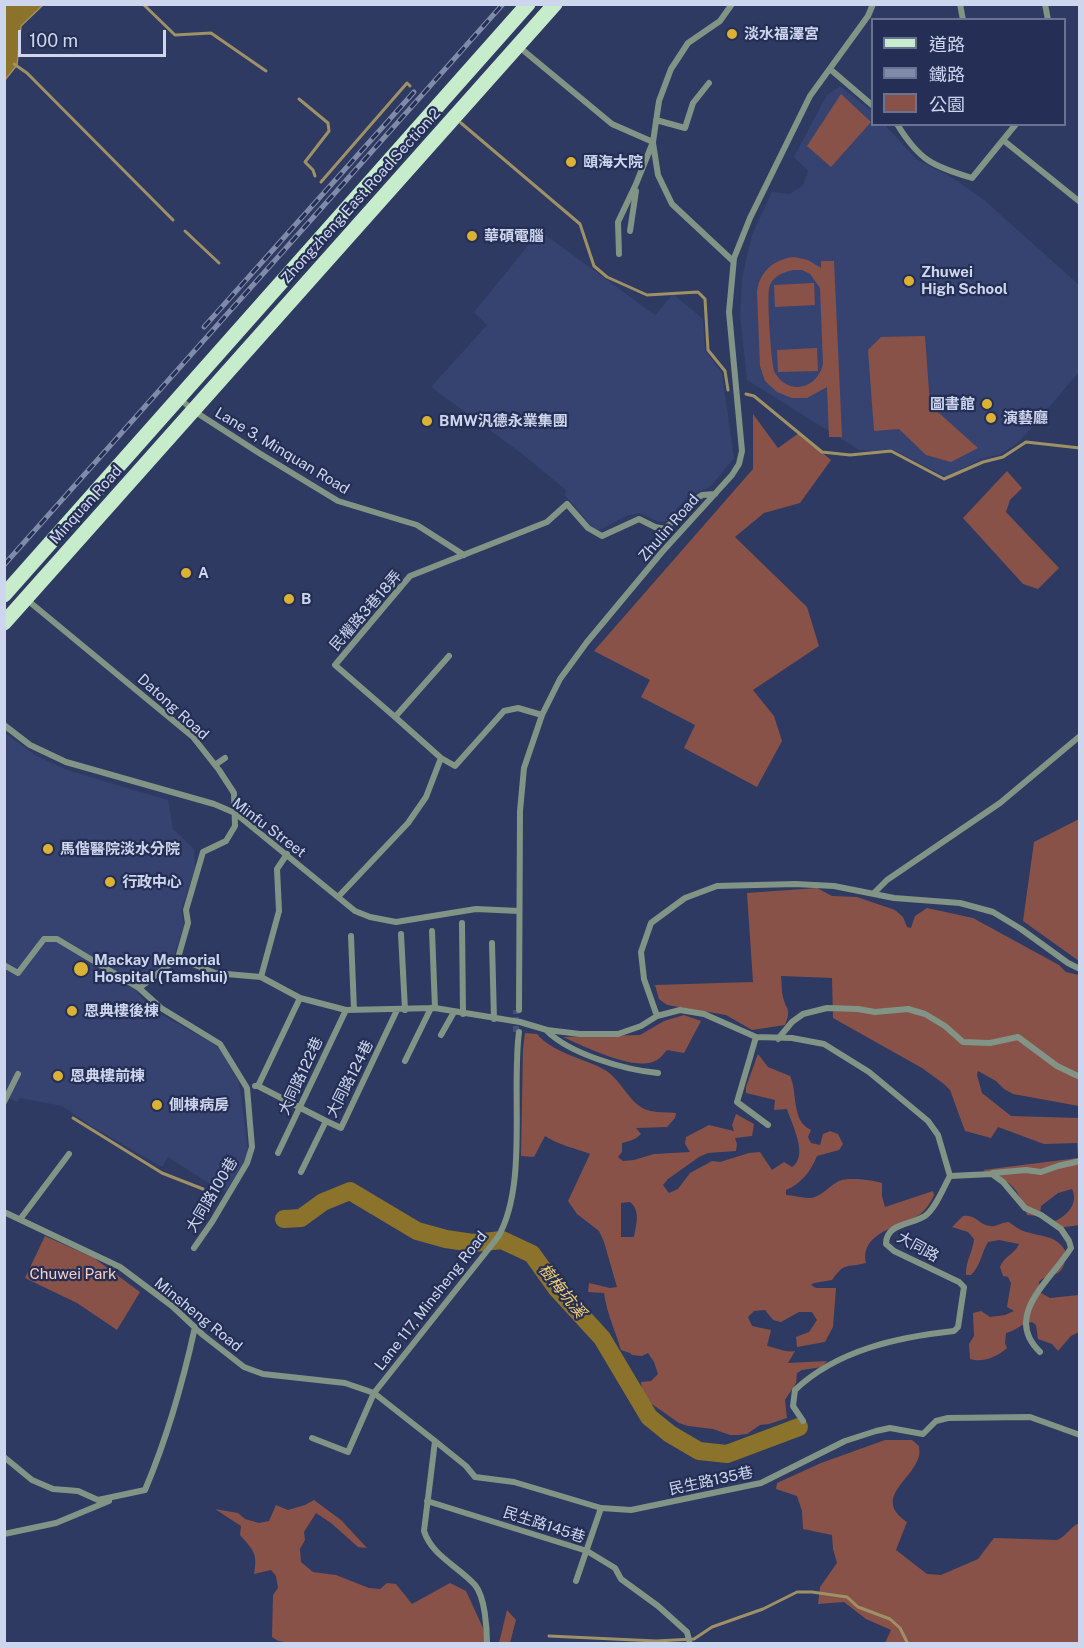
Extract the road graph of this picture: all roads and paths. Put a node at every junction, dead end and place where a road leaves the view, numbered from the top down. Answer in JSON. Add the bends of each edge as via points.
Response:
{"nodes":[{"id":1,"x":528,"y":4,"type":"edge"},
{"id":2,"x":555,"y":4,"type":"edge"},
{"id":3,"x":732,"y":4,"type":"edge"},
{"id":4,"x":873,"y":4,"type":"edge"},
{"id":5,"x":518,"y":46,"type":"junction"},
{"id":6,"x":830,"y":69,"type":"junction"},
{"id":7,"x":709,"y":83,"type":"dead end"},
{"id":8,"x":871,"y":103,"type":"edge"},
{"id":9,"x":656,"y":120,"type":"junction"},
{"id":10,"x":897,"y":126,"type":"edge"},
{"id":11,"x":1014,"y":126,"type":"edge"},
{"id":12,"x":1003,"y":140,"type":"junction"},
{"id":13,"x":653,"y":142,"type":"junction"},
{"id":14,"x":636,"y":184,"type":"junction"},
{"id":15,"x":1080,"y":202,"type":"edge"},
{"id":16,"x":630,"y":231,"type":"dead end"},
{"id":17,"x":619,"y":254,"type":"dead end"},
{"id":18,"x":733,"y":261,"type":"junction"},
{"id":19,"x":180,"y":399,"type":"junction"},
{"id":20,"x":194,"y":411,"type":"junction"},
{"id":21,"x":716,"y":494,"type":"junction"},
{"id":22,"x":464,"y":555,"type":"junction"},
{"id":23,"x":4,"y":595,"type":"edge"},
{"id":24,"x":26,"y":599,"type":"junction"},
{"id":25,"x":4,"y":623,"type":"edge"},
{"id":26,"x":449,"y":656,"type":"dead end"},
{"id":27,"x":542,"y":715,"type":"junction"},
{"id":28,"x":395,"y":717,"type":"junction"},
{"id":29,"x":4,"y":725,"type":"edge"},
{"id":30,"x":1080,"y":736,"type":"edge"},
{"id":31,"x":225,"y":758,"type":"dead end"},
{"id":32,"x":441,"y":758,"type":"junction"},
{"id":33,"x":215,"y":765,"type":"junction"},
{"id":34,"x":235,"y":813,"type":"junction"},
{"id":35,"x":287,"y":854,"type":"junction"},
{"id":36,"x":874,"y":893,"type":"junction"},
{"id":37,"x":338,"y":897,"type":"junction"},
{"id":38,"x":519,"y":911,"type":"junction"},
{"id":39,"x":462,"y":923,"type":"dead end"},
{"id":40,"x":432,"y":931,"type":"dead end"},
{"id":41,"x":401,"y":934,"type":"dead end"},
{"id":42,"x":351,"y":936,"type":"dead end"},
{"id":43,"x":492,"y":943,"type":"dead end"},
{"id":44,"x":178,"y":958,"type":"junction"},
{"id":45,"x":4,"y":965,"type":"edge"},
{"id":46,"x":1080,"y":969,"type":"edge"},
{"id":47,"x":261,"y":977,"type":"junction"},
{"id":48,"x":139,"y":988,"type":"junction"},
{"id":49,"x":300,"y":998,"type":"junction"},
{"id":50,"x":433,"y":1008,"type":"junction"},
{"id":51,"x":346,"y":1010,"type":"junction"},
{"id":52,"x":354,"y":1010,"type":"junction"},
{"id":53,"x":397,"y":1010,"type":"junction"},
{"id":54,"x":405,"y":1010,"type":"junction"},
{"id":55,"x":518,"y":1010,"type":"tunnel mouth"},
{"id":56,"x":454,"y":1012,"type":"junction"},
{"id":57,"x":464,"y":1014,"type":"junction"},
{"id":58,"x":657,"y":1016,"type":"junction"},
{"id":59,"x":494,"y":1019,"type":"junction"},
{"id":60,"x":547,"y":1030,"type":"junction"},
{"id":61,"x":517,"y":1032,"type":"tunnel mouth"},
{"id":62,"x":441,"y":1035,"type":"dead end"},
{"id":63,"x":756,"y":1037,"type":"junction"},
{"id":64,"x":778,"y":1039,"type":"junction"},
{"id":65,"x":405,"y":1061,"type":"dead end"},
{"id":66,"x":658,"y":1073,"type":"dead end"},
{"id":67,"x":18,"y":1074,"type":"dead end"},
{"id":68,"x":1080,"y":1077,"type":"edge"},
{"id":69,"x":258,"y":1086,"type":"junction"},
{"id":70,"x":248,"y":1088,"type":"junction"},
{"id":71,"x":4,"y":1102,"type":"edge"},
{"id":72,"x":300,"y":1106,"type":"junction"},
{"id":73,"x":326,"y":1121,"type":"junction"},
{"id":74,"x":768,"y":1125,"type":"dead end"},
{"id":75,"x":278,"y":1153,"type":"dead end"},
{"id":76,"x":69,"y":1154,"type":"dead end"},
{"id":77,"x":1080,"y":1161,"type":"edge"},
{"id":78,"x":301,"y":1172,"type":"dead end"},
{"id":79,"x":992,"y":1174,"type":"junction"},
{"id":80,"x":950,"y":1176,"type":"junction"},
{"id":81,"x":4,"y":1212,"type":"edge"},
{"id":82,"x":21,"y":1218,"type":"junction"},
{"id":83,"x":194,"y":1248,"type":"dead end"},
{"id":84,"x":195,"y":1327,"type":"junction"},
{"id":85,"x":1040,"y":1352,"type":"dead end"},
{"id":86,"x":374,"y":1393,"type":"junction"},
{"id":87,"x":803,"y":1421,"type":"dead end"},
{"id":88,"x":1080,"y":1435,"type":"edge"},
{"id":89,"x":312,"y":1438,"type":"dead end"},
{"id":90,"x":435,"y":1441,"type":"junction"},
{"id":91,"x":4,"y":1457,"type":"edge"},
{"id":92,"x":118,"y":1497,"type":"junction"},
{"id":93,"x":428,"y":1501,"type":"junction"},
{"id":94,"x":601,"y":1508,"type":"junction"},
{"id":95,"x":4,"y":1534,"type":"edge"},
{"id":96,"x":587,"y":1551,"type":"junction"},
{"id":97,"x":576,"y":1581,"type":"dead end"},
{"id":98,"x":487,"y":1644,"type":"edge"},
{"id":99,"x":690,"y":1644,"type":"edge"}],
"edges":[{"from":1,"to":19,"type":"main road","name":"Zhongzheng East Road Section 2"},
{"from":2,"to":5,"type":"main road","name":"Zhongzheng East Road Section 2"},
{"from":3,"to":9,"type":"street","via":[[720,21],[688,43],[670,69]]},
{"from":4,"to":6,"type":"street","name":"Zhulin Road"},
{"from":5,"to":13,"type":"street","via":[[612,124]]},
{"from":5,"to":20,"type":"main road","name":"Zhongzheng East Road Section 2"},
{"from":6,"to":8,"type":"street"},
{"from":6,"to":18,"type":"street","name":"Zhulin Road","via":[[810,96]]},
{"from":7,"to":9,"type":"street","via":[[693,103],[685,128]]},
{"from":9,"to":13,"type":"street"},
{"from":10,"to":12,"type":"street","via":[[917,153],[942,169],[972,178]]},
{"from":11,"to":12,"type":"street"},
{"from":12,"to":15,"type":"street"},
{"from":13,"to":14,"type":"street"},
{"from":13,"to":18,"type":"street","via":[[658,175],[672,204]]},
{"from":14,"to":16,"type":"street"},
{"from":14,"to":17,"type":"street","via":[[618,222]]},
{"from":18,"to":21,"type":"street","name":"Zhulin Road","via":[[729,312],[742,451],[739,464]]},
{"from":19,"to":20,"type":"street","name":"Lane 3, Minquan Road"},
{"from":19,"to":23,"type":"main road","name":"Minquan Road"},
{"from":20,"to":22,"type":"street","name":"Lane 3, Minquan Road","via":[[338,501],[417,525]]},
{"from":20,"to":24,"type":"main road","name":"Minquan Road"},
{"from":21,"to":22,"type":"street","via":[[702,495],[693,501],[665,529],[639,519],[602,536],[588,528],[567,504],[547,522]]},
{"from":21,"to":27,"type":"street","name":"Zhulin Road","via":[[587,642],[560,679]]},
{"from":22,"to":28,"type":"street","name":"民權路3巷18弄","via":[[410,576],[335,665]]},
{"from":24,"to":25,"type":"main road","name":"Minquan Road"},
{"from":24,"to":33,"type":"street","name":"Datong Road","via":[[193,737]]},
{"from":26,"to":28,"type":"street"},
{"from":27,"to":32,"type":"street","via":[[518,708],[504,711],[455,766]]},
{"from":27,"to":38,"type":"street","name":"Zhulin Road","via":[[524,768]]},
{"from":28,"to":32,"type":"street"},
{"from":29,"to":34,"type":"street","name":"Minfu Street","via":[[30,745],[66,762]]},
{"from":30,"to":36,"type":"street","via":[[1000,803],[887,879]]},
{"from":31,"to":33,"type":"street"},
{"from":32,"to":37,"type":"street","via":[[426,797],[408,823]]},
{"from":33,"to":34,"type":"street","name":"Datong Road","via":[[234,793]]},
{"from":34,"to":35,"type":"street","name":"Minfu Street"},
{"from":34,"to":44,"type":"street","via":[[235,826],[226,841],[202,852]]},
{"from":35,"to":37,"type":"street","name":"Minfu Street"},
{"from":35,"to":47,"type":"street","via":[[278,869],[279,911]]},
{"from":36,"to":46,"type":"street","via":[[960,903],[993,912]]},
{"from":36,"to":58,"type":"street","via":[[824,885],[717,886],[685,898],[651,923],[641,952],[644,979]]},
{"from":37,"to":38,"type":"street","name":"Minfu Street","via":[[355,911],[396,922],[476,909]]},
{"from":38,"to":55,"type":"street","name":"Zhulin Road"},
{"from":39,"to":57,"type":"street"},
{"from":40,"to":50,"type":"street"},
{"from":41,"to":54,"type":"street"},
{"from":42,"to":52,"type":"street"},
{"from":43,"to":59,"type":"street"},
{"from":44,"to":47,"type":"street","via":[[215,973]]},
{"from":44,"to":48,"type":"street"},
{"from":45,"to":48,"type":"street","via":[[18,973],[44,939],[57,939]]},
{"from":47,"to":49,"type":"street"},
{"from":48,"to":70,"type":"street","name":"大同路100巷","via":[[161,1008],[220,1044]]},
{"from":49,"to":51,"type":"street"},
{"from":49,"to":69,"type":"street"},
{"from":50,"to":54,"type":"street"},
{"from":50,"to":56,"type":"street"},
{"from":50,"to":65,"type":"street"},
{"from":51,"to":52,"type":"street"},
{"from":51,"to":72,"type":"street","name":"大同路122巷"},
{"from":52,"to":53,"type":"street"},
{"from":53,"to":54,"type":"street"},
{"from":53,"to":73,"type":"street","name":"大同路124巷","via":[[341,1128]]},
{"from":56,"to":57,"type":"street"},
{"from":56,"to":62,"type":"street"},
{"from":57,"to":59,"type":"street"},
{"from":58,"to":60,"type":"street","via":[[618,1034]]},
{"from":58,"to":63,"type":"street","via":[[680,1010],[704,1014]]},
{"from":59,"to":60,"type":"street"},
{"from":60,"to":66,"type":"street","via":[[553,1037],[595,1057]]},
{"from":61,"to":86,"type":"street","name":"Lane 117, Minsheng Road","via":[[513,1191],[505,1224]]},
{"from":63,"to":64,"type":"street"},
{"from":63,"to":74,"type":"street","via":[[737,1102]]},
{"from":64,"to":68,"type":"street","via":[[803,1014],[827,1008],[875,1012],[908,1009],[925,1014],[963,1042],[990,1043],[1018,1037],[1057,1066]]},
{"from":64,"to":80,"type":"street","via":[[824,1044],[869,1072],[928,1121],[938,1135]]},
{"from":67,"to":71,"type":"street"},
{"from":69,"to":70,"type":"street"},
{"from":69,"to":72,"type":"street"},
{"from":70,"to":83,"type":"street","name":"大同路100巷","via":[[252,1147],[247,1163]]},
{"from":72,"to":73,"type":"street"},
{"from":72,"to":75,"type":"street","name":"大同路122巷"},
{"from":73,"to":78,"type":"street","name":"大同路124巷"},
{"from":76,"to":82,"type":"street"},
{"from":77,"to":79,"type":"street","via":[[1041,1172]]},
{"from":79,"to":80,"type":"street"},
{"from":79,"to":85,"type":"street","via":[[1025,1208],[1061,1229],[1071,1248],[1026,1315],[1030,1343]]},
{"from":80,"to":87,"type":"street","name":"大同路","via":[[926,1215],[891,1230],[886,1244],[964,1287],[958,1327],[868,1348],[812,1374],[795,1390],[794,1406]]},
{"from":81,"to":82,"type":"street","name":"Minsheng Road"},
{"from":82,"to":84,"type":"street","name":"Minsheng Road","via":[[120,1267]]},
{"from":84,"to":86,"type":"street","name":"Minsheng Road","via":[[244,1367],[263,1374],[345,1383]]},
{"from":84,"to":92,"type":"street","via":[[183,1377],[145,1490]]},
{"from":86,"to":89,"type":"street","name":"Lane 117, Minsheng Road","via":[[348,1452]]},
{"from":86,"to":90,"type":"street","name":"Minsheng Road"},
{"from":88,"to":94,"type":"street","name":"民生路135巷","via":[[1030,1418],[948,1418],[936,1421],[923,1434],[890,1428],[845,1441],[761,1483],[631,1510]]},
{"from":90,"to":93,"type":"street"},
{"from":90,"to":94,"type":"street","name":"民生路135巷","via":[[475,1477],[514,1482]]},
{"from":91,"to":92,"type":"street","via":[[32,1480],[53,1489],[78,1491],[98,1500]]},
{"from":92,"to":95,"type":"street","via":[[56,1522]]},
{"from":93,"to":96,"type":"street","name":"民生路145巷"},
{"from":93,"to":98,"type":"street","via":[[424,1531],[427,1539],[435,1551],[476,1586],[487,1619]]},
{"from":94,"to":96,"type":"street"},
{"from":96,"to":97,"type":"street"},
{"from":96,"to":99,"type":"street","name":"民生路145巷","via":[[615,1568],[621,1579],[673,1619],[687,1632]]}]}
